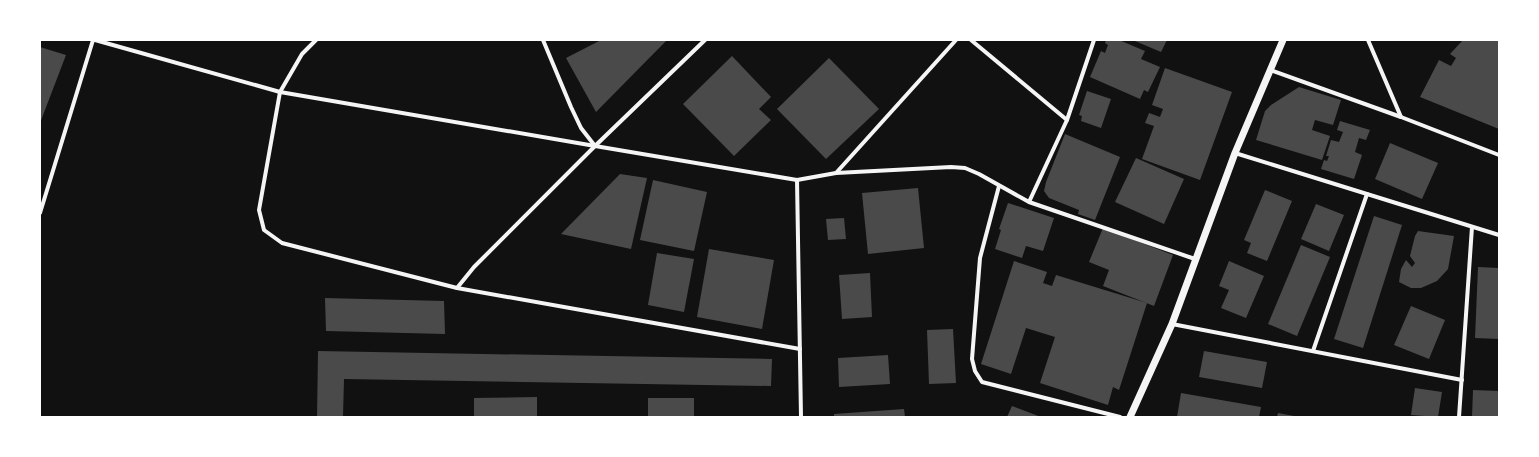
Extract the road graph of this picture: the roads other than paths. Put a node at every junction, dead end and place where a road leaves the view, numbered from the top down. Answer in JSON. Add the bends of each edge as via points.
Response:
{"nodes":[{"id":1,"x":94,"y":40,"type":"edge"},
{"id":2,"x":316,"y":40,"type":"edge"},
{"id":3,"x":543,"y":40,"type":"edge"},
{"id":4,"x":705,"y":40,"type":"edge"},
{"id":5,"x":956,"y":40,"type":"edge"},
{"id":6,"x":971,"y":40,"type":"edge"},
{"id":7,"x":1094,"y":40,"type":"edge"},
{"id":8,"x":1283,"y":40,"type":"edge"},
{"id":9,"x":1368,"y":40,"type":"edge"},
{"id":10,"x":1270,"y":70,"type":"junction"},
{"id":11,"x":280,"y":92,"type":"junction"},
{"id":12,"x":1401,"y":117,"type":"junction"},
{"id":13,"x":1067,"y":120,"type":"junction"},
{"id":14,"x":595,"y":146,"type":"junction"},
{"id":15,"x":1234,"y":153,"type":"junction"},
{"id":16,"x":1499,"y":155,"type":"edge"},
{"id":17,"x":836,"y":173,"type":"junction"},
{"id":18,"x":797,"y":180,"type":"junction"},
{"id":19,"x":999,"y":186,"type":"junction"},
{"id":20,"x":1367,"y":194,"type":"junction"},
{"id":21,"x":1029,"y":202,"type":"junction"},
{"id":22,"x":40,"y":214,"type":"edge"},
{"id":23,"x":1472,"y":227,"type":"junction"},
{"id":24,"x":1499,"y":235,"type":"edge"},
{"id":25,"x":1195,"y":259,"type":"junction"},
{"id":26,"x":457,"y":288,"type":"junction"},
{"id":27,"x":1172,"y":324,"type":"junction"},
{"id":28,"x":800,"y":349,"type":"junction"},
{"id":29,"x":1313,"y":351,"type":"junction"},
{"id":30,"x":1462,"y":380,"type":"junction"},
{"id":31,"x":801,"y":417,"type":"edge"},
{"id":32,"x":1120,"y":417,"type":"edge"},
{"id":33,"x":1130,"y":417,"type":"edge"},
{"id":34,"x":1459,"y":417,"type":"edge"}],
"edges":[{"from":1,"to":11,"type":"street"},
{"from":1,"to":22,"type":"street"},
{"from":2,"to":11,"type":"street","via":[[302,54]]},
{"from":3,"to":14,"type":"street","via":[[581,128]]},
{"from":4,"to":14,"type":"street"},
{"from":5,"to":17,"type":"street"},
{"from":6,"to":13,"type":"street"},
{"from":7,"to":13,"type":"street"},
{"from":8,"to":10,"type":"street"},
{"from":9,"to":12,"type":"street"},
{"from":10,"to":12,"type":"street"},
{"from":10,"to":15,"type":"street"},
{"from":11,"to":14,"type":"street"},
{"from":11,"to":26,"type":"street","via":[[259,210],[264,230],[282,243]]},
{"from":12,"to":16,"type":"street"},
{"from":13,"to":21,"type":"street"},
{"from":14,"to":18,"type":"street"},
{"from":14,"to":26,"type":"street","via":[[474,267]]},
{"from":15,"to":20,"type":"street"},
{"from":15,"to":25,"type":"street"},
{"from":17,"to":18,"type":"street"},
{"from":17,"to":19,"type":"street","via":[[965,168]]},
{"from":18,"to":28,"type":"street"},
{"from":19,"to":21,"type":"street"},
{"from":19,"to":32,"type":"street","via":[[980,258],[972,359],[975,371],[982,382]]},
{"from":20,"to":23,"type":"street"},
{"from":20,"to":29,"type":"street"},
{"from":21,"to":25,"type":"street"},
{"from":23,"to":24,"type":"street"},
{"from":23,"to":30,"type":"street"},
{"from":25,"to":27,"type":"street"},
{"from":26,"to":28,"type":"street"},
{"from":27,"to":29,"type":"street"},
{"from":27,"to":33,"type":"street"},
{"from":28,"to":31,"type":"street"},
{"from":29,"to":30,"type":"street"},
{"from":30,"to":34,"type":"street"}]}
